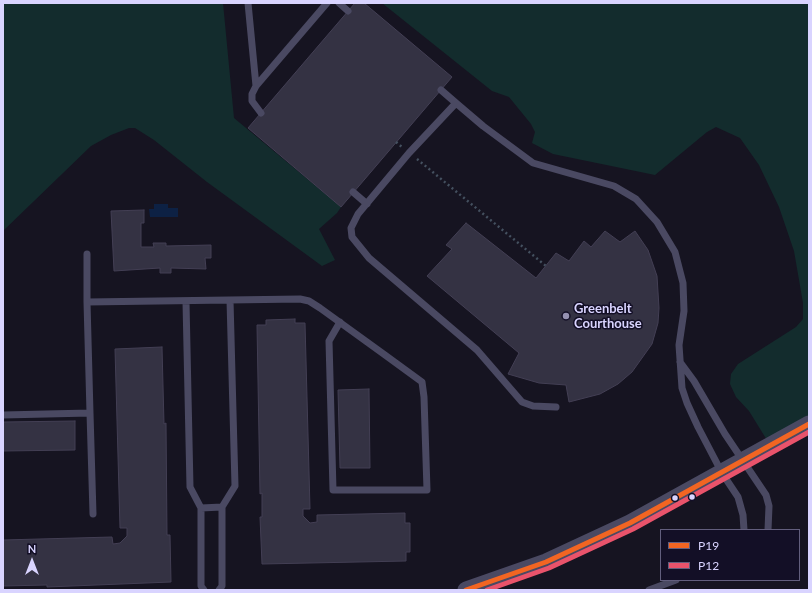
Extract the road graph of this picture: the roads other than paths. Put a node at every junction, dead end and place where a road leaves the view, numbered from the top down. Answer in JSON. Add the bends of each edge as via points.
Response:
{"nodes":[{"id":1,"x":248,"y":3,"type":"edge"},
{"id":2,"x":327,"y":3,"type":"edge"},
{"id":3,"x":339,"y":3,"type":"edge"},
{"id":4,"x":348,"y":11,"type":"dead end"},
{"id":5,"x":256,"y":86,"type":"junction"},
{"id":6,"x":441,"y":90,"type":"dead end"},
{"id":7,"x":456,"y":103,"type":"junction"},
{"id":8,"x":261,"y":113,"type":"dead end"},
{"id":9,"x":353,"y":192,"type":"dead end"},
{"id":10,"x":367,"y":204,"type":"junction"},
{"id":11,"x":87,"y":254,"type":"dead end"},
{"id":12,"x":230,"y":300,"type":"junction"},
{"id":13,"x":87,"y":302,"type":"junction"},
{"id":14,"x":186,"y":302,"type":"junction"},
{"id":15,"x":340,"y":322,"type":"junction"},
{"id":16,"x":680,"y":362,"type":"junction"},
{"id":17,"x":556,"y":407,"type":"dead end"},
{"id":18,"x":90,"y":413,"type":"junction"},
{"id":19,"x":3,"y":415,"type":"edge"},
{"id":20,"x":809,"y":424,"type":"edge"},
{"id":21,"x":743,"y":460,"type":"junction"},
{"id":22,"x":722,"y":472,"type":"junction"},
{"id":23,"x":222,"y":507,"type":"junction"},
{"id":24,"x":201,"y":508,"type":"junction"},
{"id":25,"x":93,"y":514,"type":"dead end"},
{"id":26,"x":744,"y":529,"type":"edge"},
{"id":27,"x":768,"y":529,"type":"edge"},
{"id":28,"x":673,"y":581,"type":"edge"},
{"id":29,"x":204,"y":590,"type":"edge"},
{"id":30,"x":219,"y":590,"type":"edge"},
{"id":31,"x":466,"y":590,"type":"edge"},
{"id":32,"x":650,"y":590,"type":"edge"}],
"edges":[{"from":1,"to":5,"type":"lane"},
{"from":2,"to":5,"type":"lane"},
{"from":3,"to":4,"type":"lane"},
{"from":5,"to":8,"type":"lane","via":[[252,101]]},
{"from":6,"to":7,"type":"lane"},
{"from":7,"to":10,"type":"lane","via":[[409,153]]},
{"from":7,"to":16,"type":"lane","via":[[533,163],[614,186],[636,199],[652,215],[667,237],[680,267],[684,311],[679,345]]},
{"from":9,"to":10,"type":"lane"},
{"from":10,"to":17,"type":"lane","via":[[351,228],[354,242],[477,350],[522,402],[533,406]]},
{"from":11,"to":13,"type":"lane"},
{"from":12,"to":14,"type":"lane"},
{"from":12,"to":15,"type":"lane","via":[[300,299],[309,301]]},
{"from":12,"to":23,"type":"lane","via":[[235,486]]},
{"from":13,"to":14,"type":"lane"},
{"from":13,"to":18,"type":"lane"},
{"from":14,"to":24,"type":"lane","via":[[190,487]]},
{"from":15,"to":15,"type":"lane","via":[[422,382],[427,490],[333,490],[328,341]]},
{"from":16,"to":21,"type":"lane"},
{"from":16,"to":22,"type":"lane","via":[[682,388],[687,403]]},
{"from":18,"to":19,"type":"lane"},
{"from":18,"to":25,"type":"lane"},
{"from":20,"to":21,"type":"street"},
{"from":21,"to":22,"type":"street"},
{"from":21,"to":27,"type":"lane","via":[[766,495],[770,506]]},
{"from":22,"to":26,"type":"lane","via":[[738,498]]},
{"from":22,"to":31,"type":"street","via":[[630,523],[584,545],[546,562]]},
{"from":23,"to":24,"type":"lane"},
{"from":23,"to":30,"type":"lane","via":[[222,586]]},
{"from":24,"to":29,"type":"lane","via":[[201,586]]},
{"from":28,"to":32,"type":"lane"}]}
